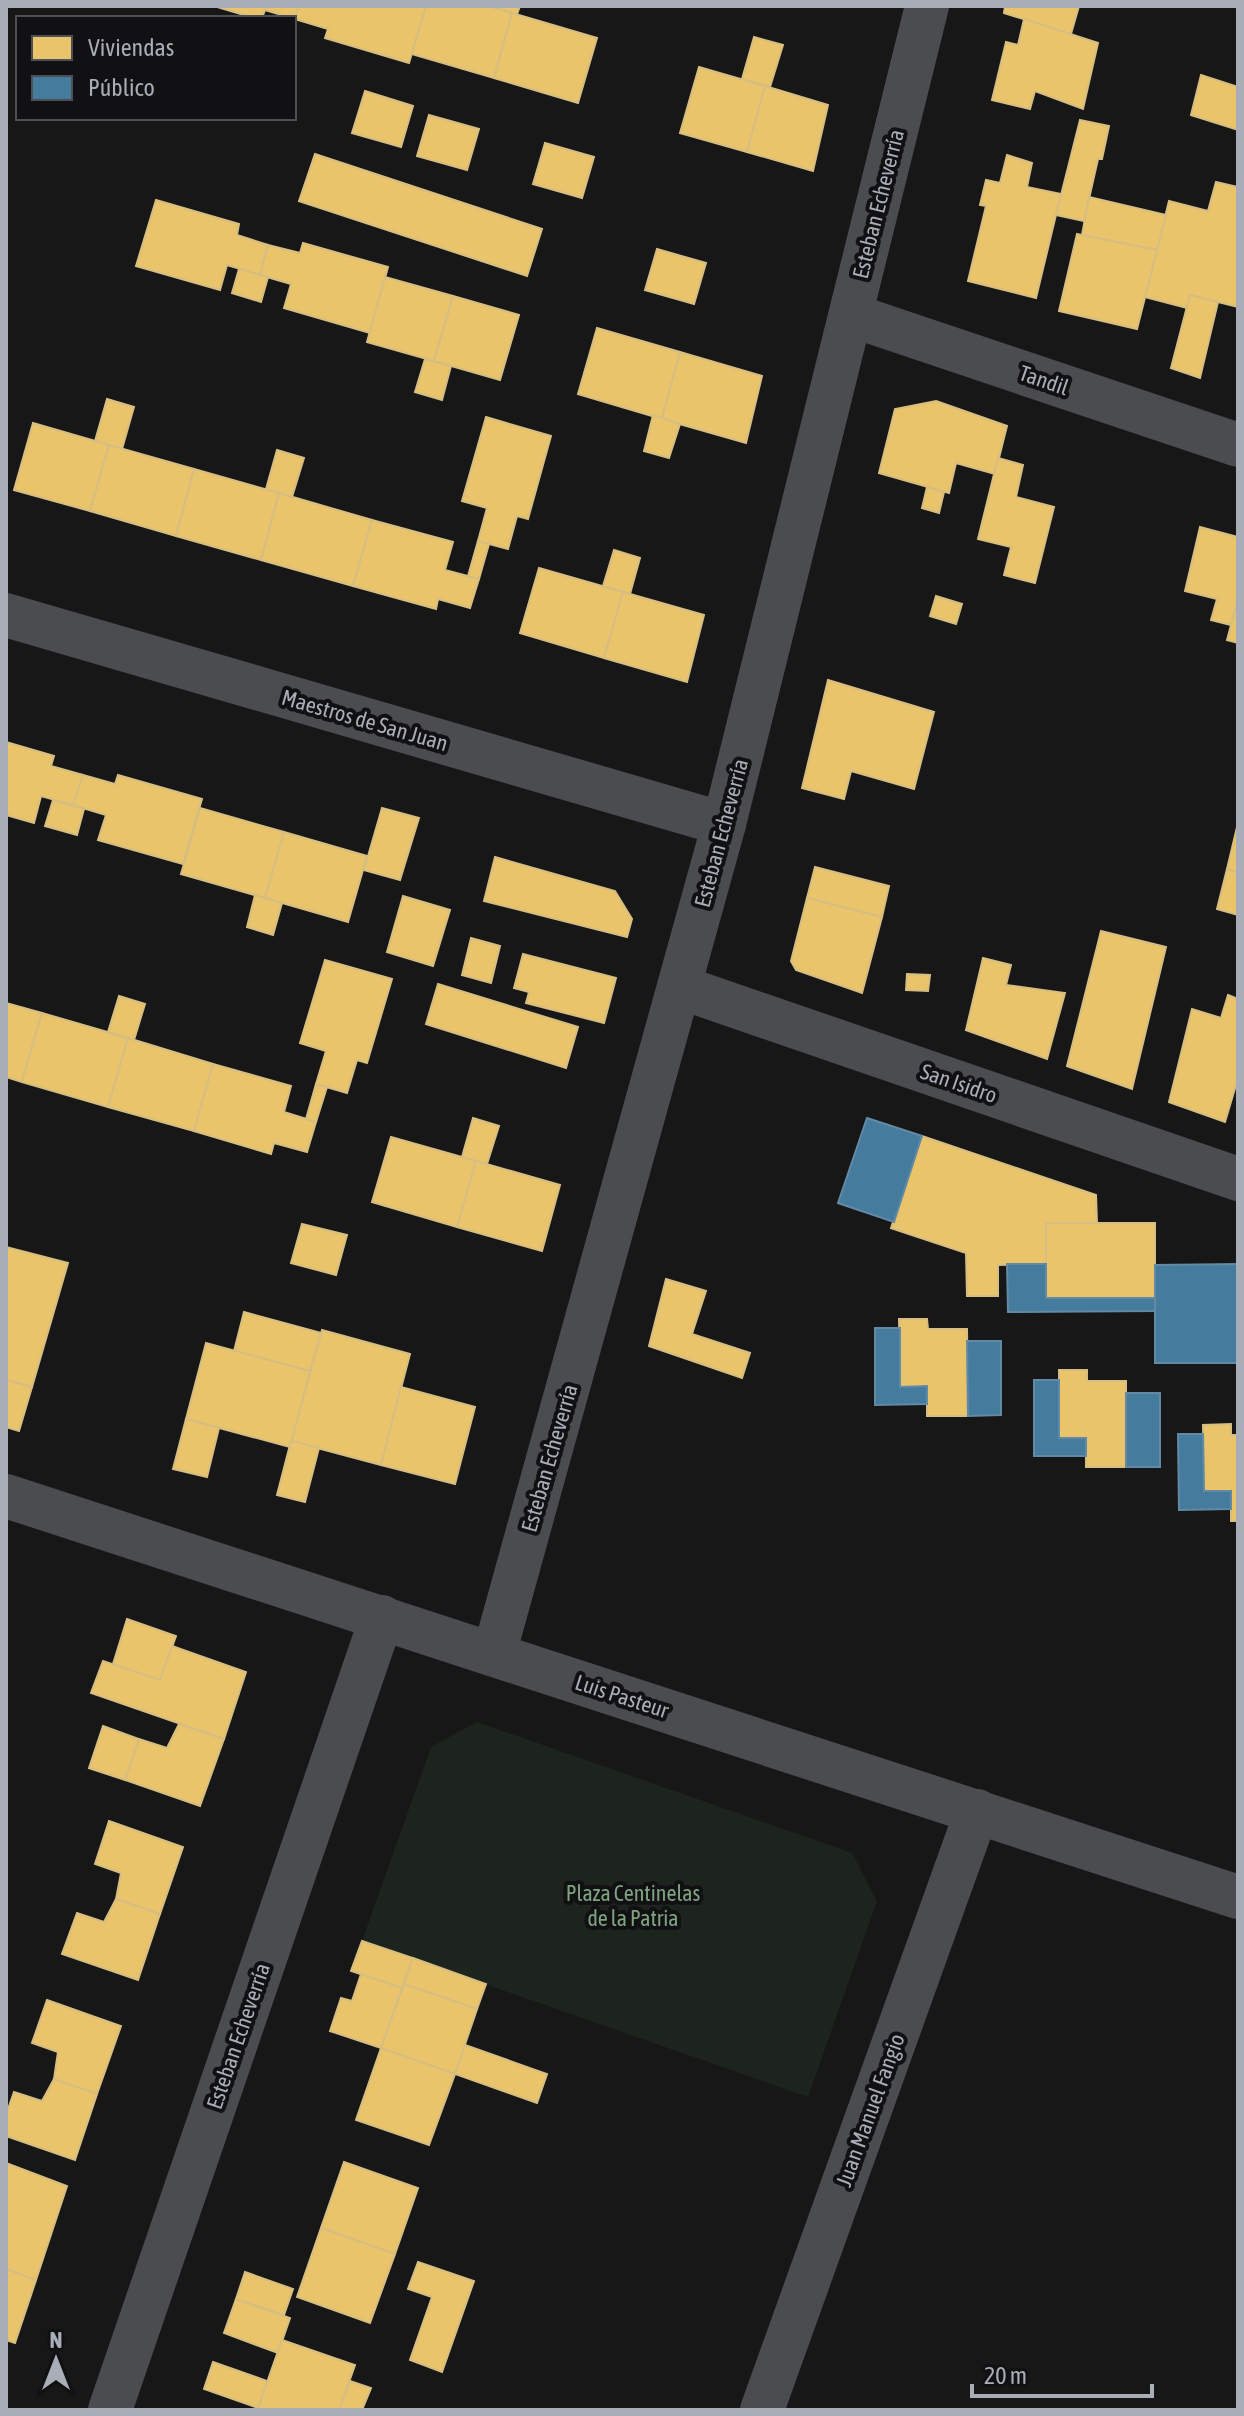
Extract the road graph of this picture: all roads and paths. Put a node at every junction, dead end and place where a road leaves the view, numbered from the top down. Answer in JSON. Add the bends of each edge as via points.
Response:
{"nodes":[{"id":1,"x":927,"y":6,"type":"edge"},
{"id":2,"x":851,"y":315,"type":"junction"},
{"id":3,"x":1238,"y":445,"type":"edge"},
{"id":4,"x":6,"y":615,"type":"edge"},
{"id":5,"x":724,"y":824,"type":"junction"},
{"id":6,"x":680,"y":987,"type":"junction"},
{"id":7,"x":1238,"y":1179,"type":"edge"},
{"id":8,"x":6,"y":1496,"type":"edge"},
{"id":9,"x":382,"y":1617,"type":"junction"},
{"id":10,"x":494,"y":1654,"type":"junction"},
{"id":11,"x":977,"y":1811,"type":"junction"},
{"id":12,"x":1238,"y":1897,"type":"edge"},
{"id":13,"x":110,"y":2410,"type":"edge"},
{"id":14,"x":762,"y":2410,"type":"edge"}],
"edges":[{"from":1,"to":2,"type":"street","name":"Esteban Echeverría"},
{"from":2,"to":3,"type":"street","name":"Tandil"},
{"from":2,"to":5,"type":"street","name":"Esteban Echeverría"},
{"from":4,"to":5,"type":"street","name":"Maestros de San Juan"},
{"from":5,"to":6,"type":"street","name":"Esteban Echeverría"},
{"from":6,"to":7,"type":"street","name":"San Isidro"},
{"from":6,"to":10,"type":"street","name":"Esteban Echeverría"},
{"from":8,"to":9,"type":"street","name":"Luis Pasteur"},
{"from":9,"to":10,"type":"street","name":"Luis Pasteur"},
{"from":9,"to":13,"type":"street","name":"Esteban Echeverría"},
{"from":10,"to":11,"type":"street","name":"Luis Pasteur"},
{"from":11,"to":12,"type":"street","name":"Luis Pasteur"},
{"from":11,"to":14,"type":"street","name":"Juan Manuel Fangio"}]}
